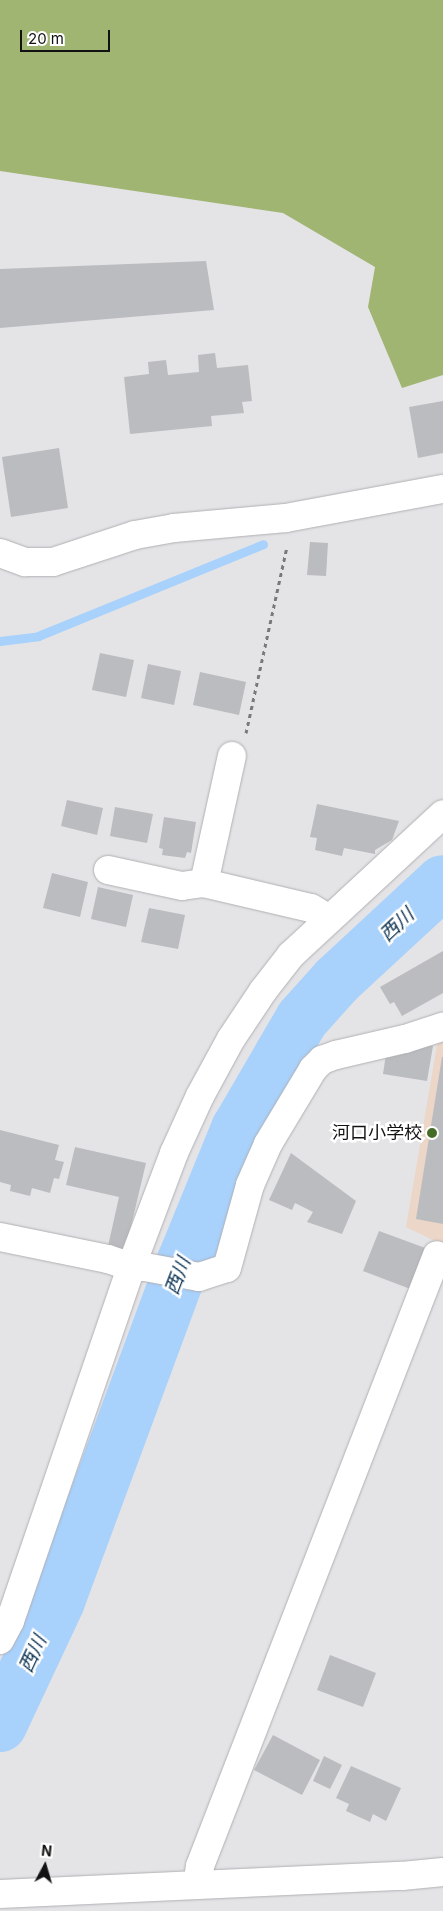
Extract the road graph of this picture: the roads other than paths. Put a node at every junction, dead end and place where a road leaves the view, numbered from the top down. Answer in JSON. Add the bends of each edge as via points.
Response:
{"nodes":[{"id":1,"x":443,"y":489,"type":"edge"},
{"id":2,"x":0,"y":553,"type":"edge"},
{"id":3,"x":232,"y":756,"type":"road end"},
{"id":4,"x":443,"y":814,"type":"edge"},
{"id":5,"x":108,"y":870,"type":"dead end"},
{"id":6,"x":204,"y":883,"type":"junction"},
{"id":7,"x":329,"y":919,"type":"junction"},
{"id":8,"x":443,"y":1027,"type":"edge"},
{"id":9,"x":0,"y":1236,"type":"edge"},
{"id":10,"x":437,"y":1255,"type":"dead end"},
{"id":11,"x":138,"y":1267,"type":"junction"},
{"id":12,"x":0,"y":1640,"type":"edge"},
{"id":13,"x":443,"y":1872,"type":"edge"},
{"id":14,"x":197,"y":1885,"type":"junction"},
{"id":15,"x":0,"y":1894,"type":"edge"}],
"edges":[{"from":1,"to":2,"type":"street","via":[[286,518],[174,528],[135,535],[53,562],[25,562]]},
{"from":3,"to":6,"type":"street"},
{"from":4,"to":7,"type":"street"},
{"from":5,"to":6,"type":"street","via":[[182,886]]},
{"from":6,"to":7,"type":"street","via":[[311,908]]},
{"from":7,"to":11,"type":"street","via":[[291,955],[263,991],[200,1096],[174,1153]]},
{"from":8,"to":11,"type":"street","via":[[336,1055],[322,1060],[313,1069],[268,1144],[250,1185],[227,1268],[200,1277]]},
{"from":9,"to":11,"type":"street"},
{"from":10,"to":14,"type":"street","via":[[200,1866]]},
{"from":11,"to":12,"type":"street","via":[[10,1621]]},
{"from":13,"to":14,"type":"street"},
{"from":14,"to":15,"type":"street"}]}
